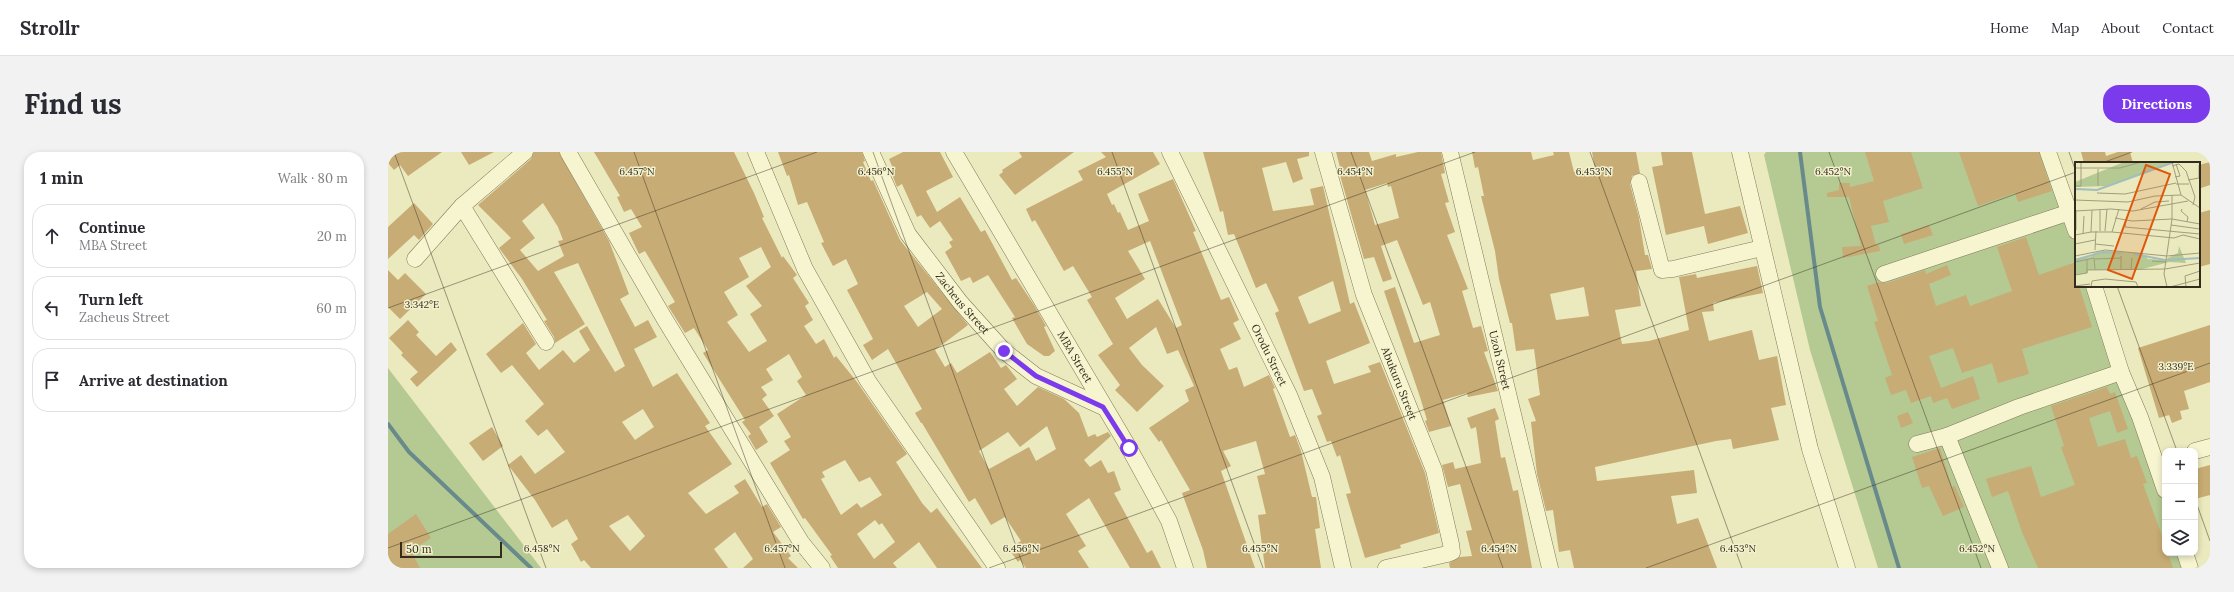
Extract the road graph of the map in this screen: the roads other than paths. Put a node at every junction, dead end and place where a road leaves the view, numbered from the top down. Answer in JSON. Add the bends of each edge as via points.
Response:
{"nodes":[{"id":1,"x":525,"y":152,"type":"edge"},
{"id":2,"x":568,"y":152,"type":"edge"},
{"id":3,"x":756,"y":152,"type":"edge"},
{"id":4,"x":871,"y":152,"type":"edge"},
{"id":5,"x":954,"y":152,"type":"edge"},
{"id":6,"x":1170,"y":152,"type":"edge"},
{"id":7,"x":1323,"y":152,"type":"edge"},
{"id":8,"x":1450,"y":152,"type":"edge"},
{"id":9,"x":1740,"y":152,"type":"edge"},
{"id":10,"x":2048,"y":152,"type":"edge"},
{"id":11,"x":1639,"y":182,"type":"dead end"},
{"id":12,"x":462,"y":206,"type":"junction"},
{"id":13,"x":2070,"y":212,"type":"junction"},
{"id":14,"x":2075,"y":227,"type":"edge"},
{"id":15,"x":1762,"y":248,"type":"junction"},
{"id":16,"x":415,"y":259,"type":"dead end"},
{"id":17,"x":1884,"y":274,"type":"dead end"},
{"id":18,"x":2094,"y":287,"type":"edge"},
{"id":19,"x":546,"y":342,"type":"dead end"},
{"id":20,"x":2121,"y":372,"type":"junction"},
{"id":21,"x":1103,"y":407,"type":"junction"},
{"id":22,"x":1947,"y":436,"type":"junction"},
{"id":23,"x":1917,"y":444,"type":"dead end"},
{"id":24,"x":2210,"y":448,"type":"edge"},
{"id":25,"x":2198,"y":451,"type":"edge"},
{"id":26,"x":2160,"y":461,"type":"edge"},
{"id":27,"x":2164,"y":484,"type":"edge"},
{"id":28,"x":2186,"y":556,"type":"edge"},
{"id":29,"x":822,"y":568,"type":"edge"},
{"id":30,"x":997,"y":568,"type":"edge"},
{"id":31,"x":1185,"y":568,"type":"edge"},
{"id":32,"x":1343,"y":568,"type":"edge"},
{"id":33,"x":1386,"y":568,"type":"edge"},
{"id":34,"x":1550,"y":568,"type":"edge"},
{"id":35,"x":1847,"y":568,"type":"edge"},
{"id":36,"x":2000,"y":568,"type":"edge"},
{"id":37,"x":2190,"y":568,"type":"edge"}],
"edges":[{"from":1,"to":12,"type":"street"},
{"from":2,"to":29,"type":"street","via":[[664,318],[801,542]]},
{"from":3,"to":30,"type":"street","via":[[805,269],[868,381]]},
{"from":4,"to":21,"type":"street","name":"Zacheus Street","via":[[908,234],[960,302],[1004,351],[1036,376]]},
{"from":5,"to":21,"type":"street","name":"MBA Street"},
{"from":6,"to":32,"type":"street","name":"Orodu Street","via":[[1289,395],[1322,477]]},
{"from":7,"to":33,"type":"street","name":"Abukuru Street","via":[[1364,295],[1434,470],[1451,544],[1452,552],[1447,554]]},
{"from":8,"to":34,"type":"street","name":"Uzoh Street"},
{"from":9,"to":15,"type":"street"},
{"from":10,"to":13,"type":"street"},
{"from":11,"to":15,"type":"street","via":[[1662,270]]},
{"from":12,"to":16,"type":"street"},
{"from":12,"to":19,"type":"street"},
{"from":13,"to":14,"type":"street"},
{"from":13,"to":17,"type":"street"},
{"from":15,"to":35,"type":"street","via":[[1810,449]]},
{"from":18,"to":20,"type":"street"},
{"from":20,"to":22,"type":"street","via":[[2019,407]]},
{"from":20,"to":26,"type":"street"},
{"from":21,"to":31,"type":"street","name":"MBA Street","via":[[1169,521]]},
{"from":22,"to":23,"type":"street"},
{"from":22,"to":36,"type":"street"},
{"from":24,"to":25,"type":"street"},
{"from":26,"to":27,"type":"street"},
{"from":28,"to":37,"type":"street"}]}
